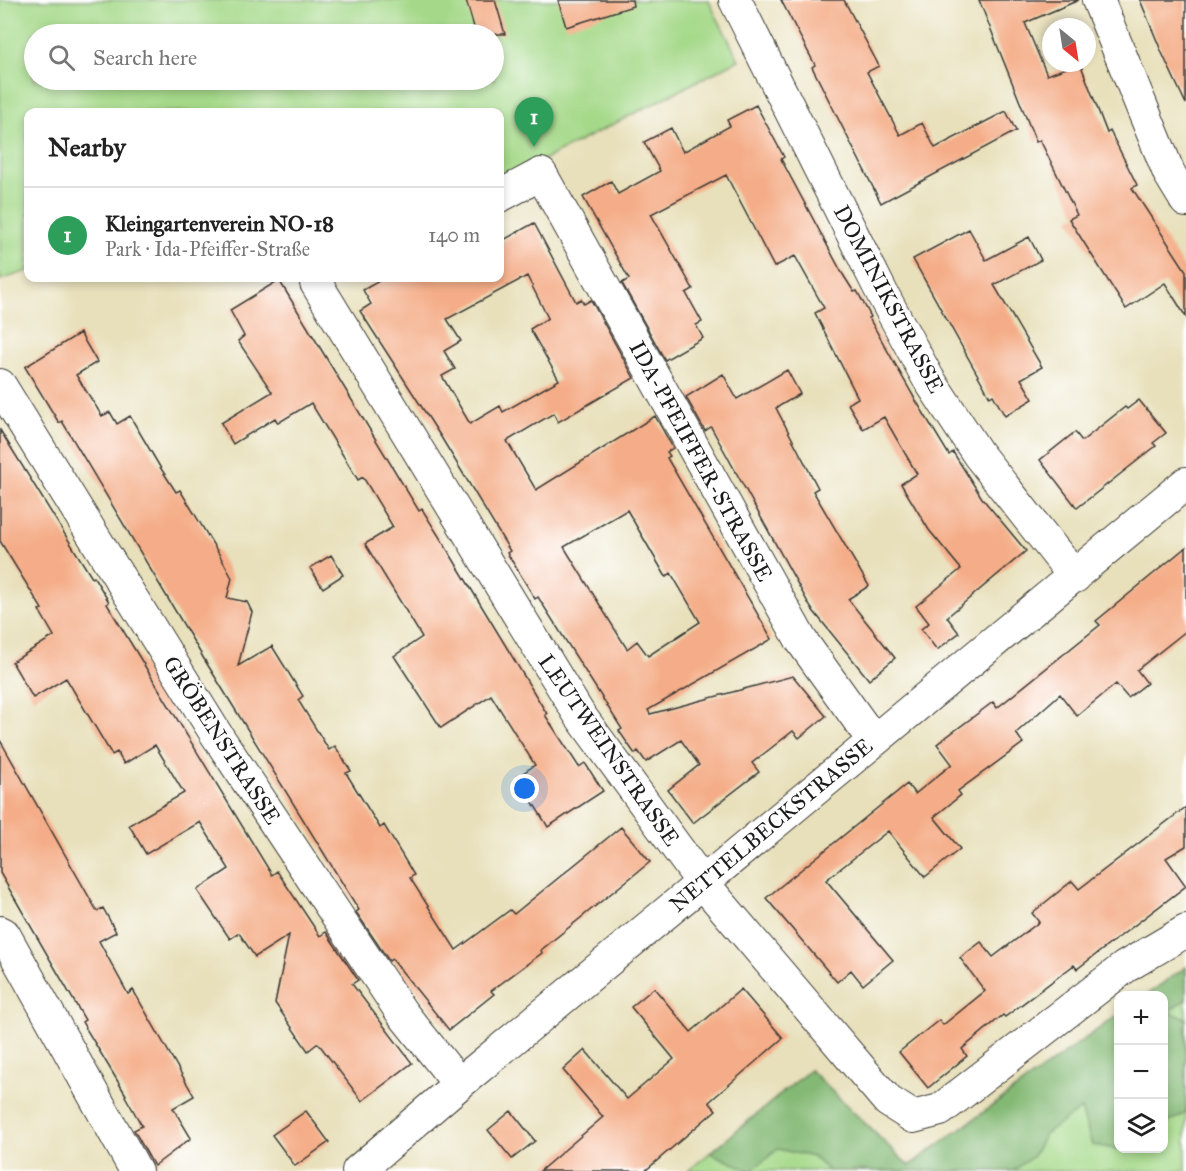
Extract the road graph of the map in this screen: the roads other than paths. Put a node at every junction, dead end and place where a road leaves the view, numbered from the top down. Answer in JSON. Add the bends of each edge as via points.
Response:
{"nodes":[{"id":1,"x":735,"y":0,"type":"edge"},
{"id":2,"x":1098,"y":0,"type":"edge"},
{"id":3,"x":504,"y":194,"type":"edge"},
{"id":4,"x":1186,"y":201,"type":"edge"},
{"id":5,"x":321,"y":282,"type":"edge"},
{"id":6,"x":0,"y":385,"type":"edge"},
{"id":7,"x":1186,"y":483,"type":"edge"},
{"id":8,"x":1075,"y":577,"type":"junction"},
{"id":9,"x":873,"y":740,"type":"junction"},
{"id":10,"x":702,"y":882,"type":"junction"},
{"id":11,"x":1186,"y":931,"type":"edge"},
{"id":12,"x":0,"y":932,"type":"edge"},
{"id":13,"x":459,"y":1084,"type":"junction"},
{"id":14,"x":136,"y":1171,"type":"edge"},
{"id":15,"x":358,"y":1171,"type":"edge"}],
"edges":[{"from":1,"to":8,"type":"street","name":"DOMINIKSTRASSE","via":[[928,378],[978,454]]},
{"from":2,"to":4,"type":"street","via":[[1169,173]]},
{"from":3,"to":9,"type":"street","name":"IDA-PFEIFFER-STRASSE","via":[[541,174],[801,640]]},
{"from":5,"to":10,"type":"street","name":"LEUTWEINSTRASSE","via":[[579,714]]},
{"from":6,"to":13,"type":"street","name":"GRÖBENSTRASSE","via":[[216,734],[402,1013]]},
{"from":7,"to":8,"type":"street","name":"NETTELBECKSTRASSE"},
{"from":8,"to":9,"type":"street","name":"NETTELBECKSTRASSE"},
{"from":9,"to":10,"type":"street","name":"NETTELBECKSTRASSE"},
{"from":10,"to":11,"type":"street","name":"LEUTWEINSTRASSE","via":[[888,1101],[914,1117],[940,1110],[1125,967]]},
{"from":10,"to":13,"type":"street","name":"NETTELBECKSTRASSE"},
{"from":12,"to":14,"type":"street"},
{"from":13,"to":15,"type":"street","name":"NETTELBECKSTRASSE"}]}
